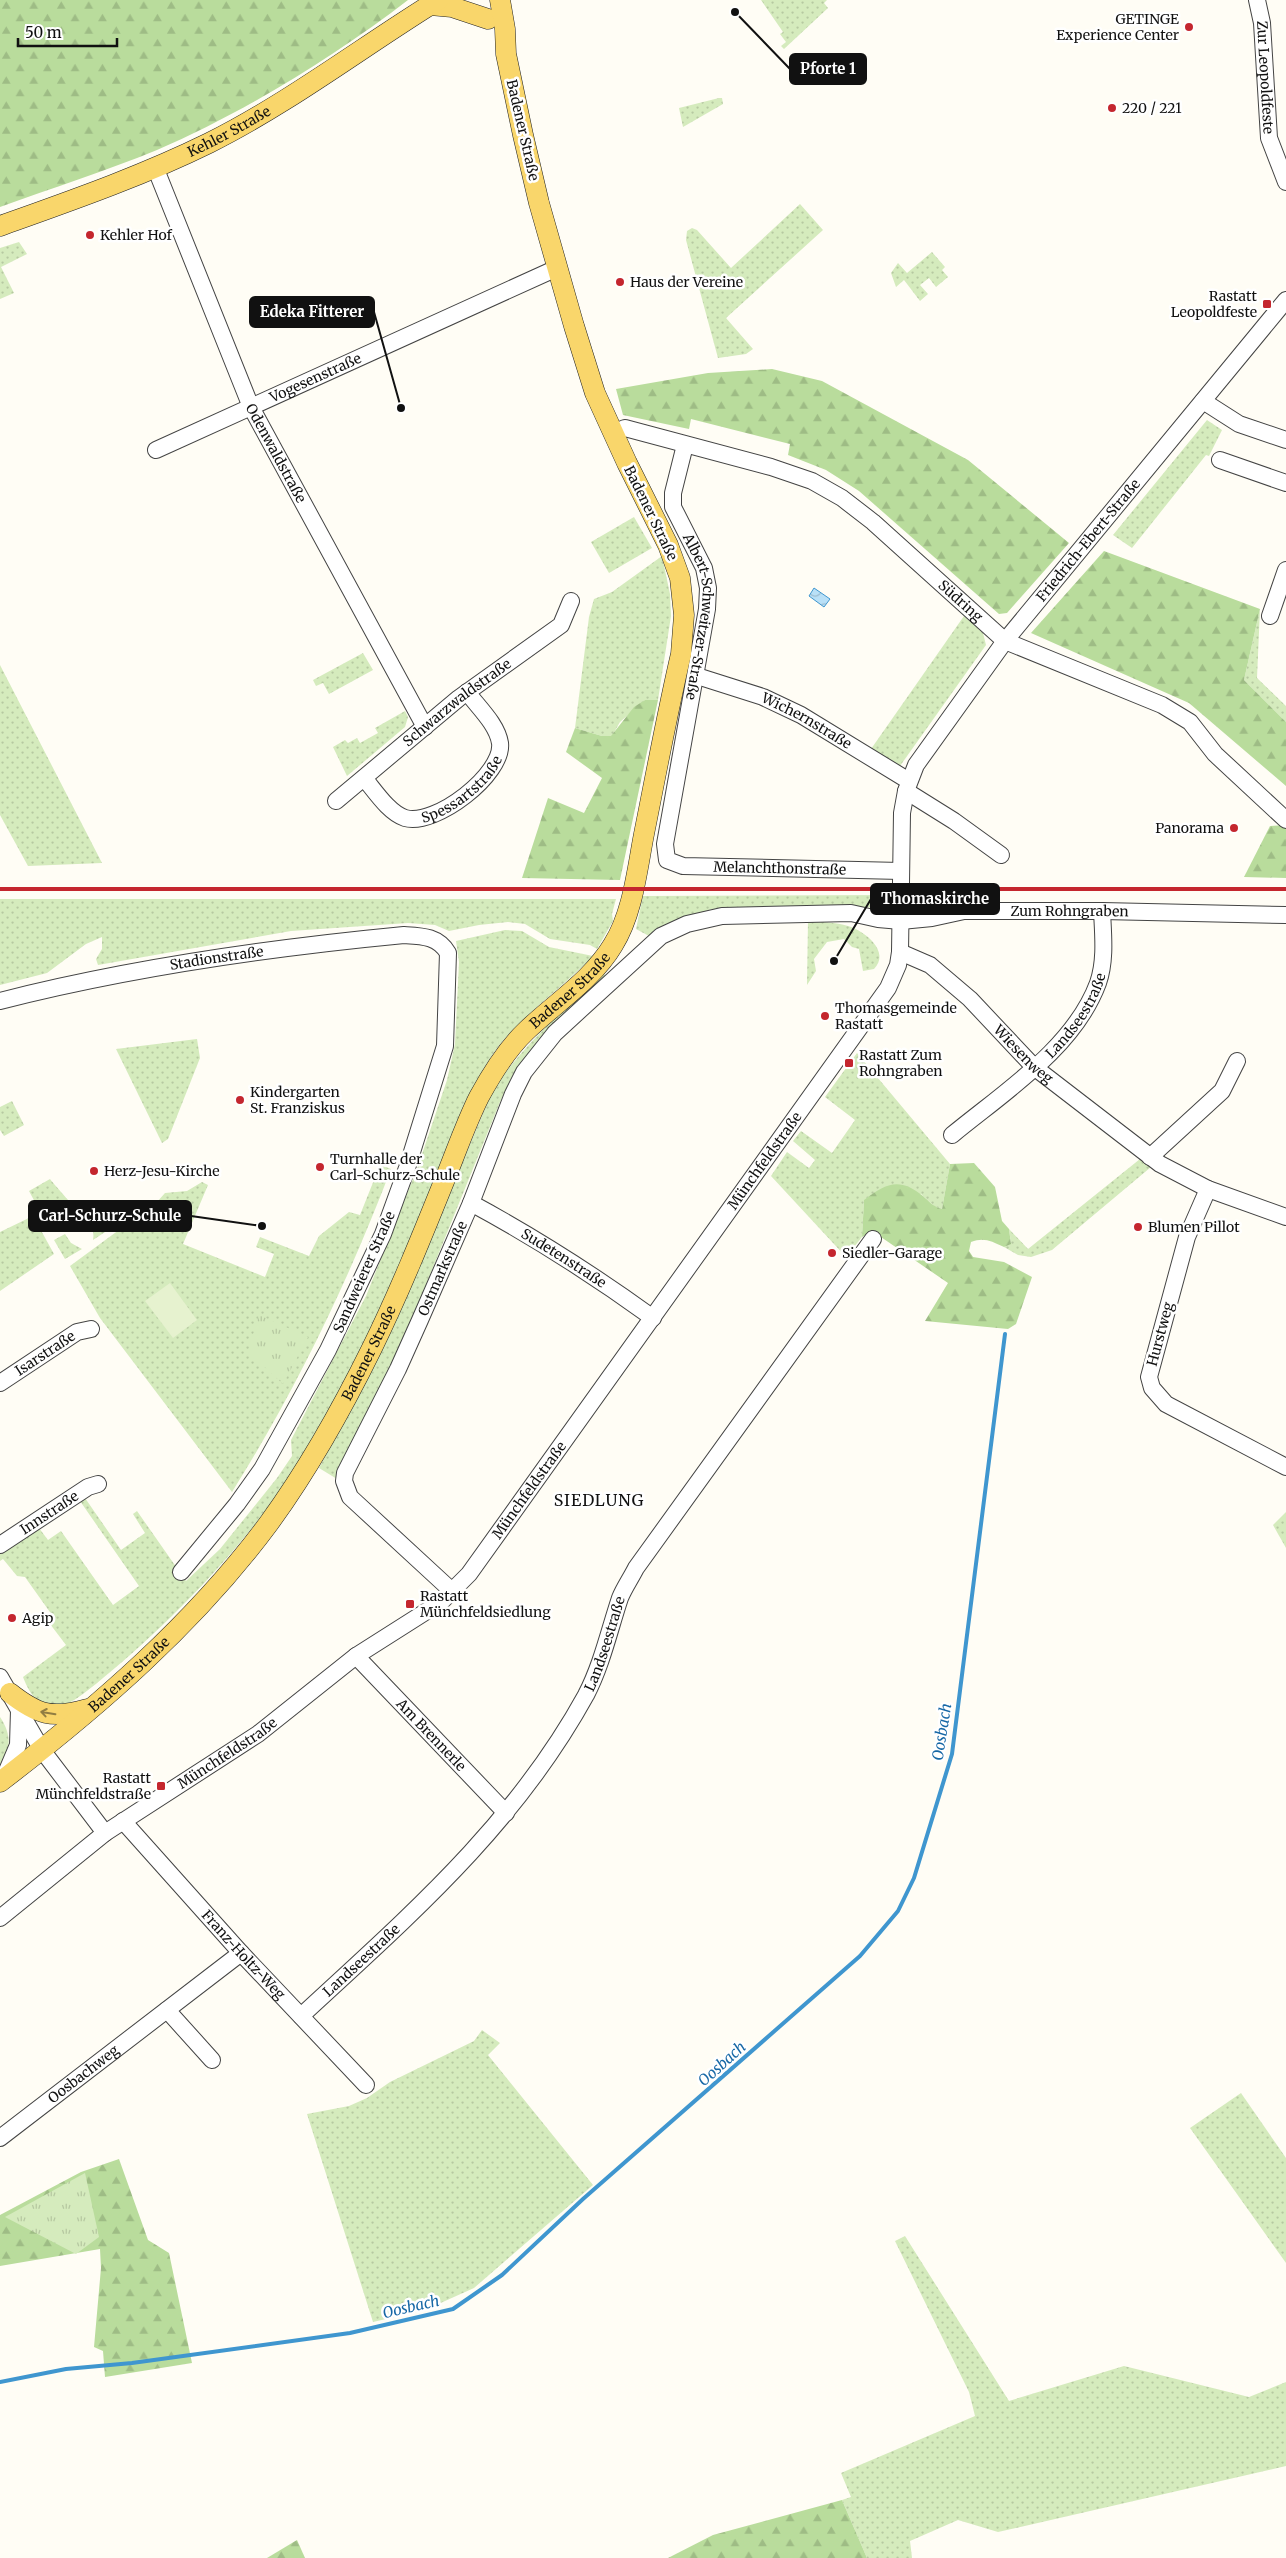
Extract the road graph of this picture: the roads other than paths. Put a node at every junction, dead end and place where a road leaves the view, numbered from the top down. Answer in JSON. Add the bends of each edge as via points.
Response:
{"nodes":[{"id":1,"x":482,"y":0,"type":"edge"},
{"id":2,"x":1257,"y":0,"type":"edge"},
{"id":3,"x":434,"y":3,"type":"edge"},
{"id":4,"x":499,"y":8,"type":"edge"},
{"id":5,"x":155,"y":167,"type":"junction"},
{"id":6,"x":1286,"y":182,"type":"edge"},
{"id":7,"x":0,"y":226,"type":"edge"},
{"id":8,"x":557,"y":268,"type":"junction"},
{"id":9,"x":1286,"y":300,"type":"edge"},
{"id":10,"x":1203,"y":400,"type":"junction"},
{"id":11,"x":251,"y":407,"type":"junction"},
{"id":12,"x":613,"y":433,"type":"junction"},
{"id":13,"x":1286,"y":440,"type":"edge"},
{"id":14,"x":685,"y":445,"type":"junction"},
{"id":15,"x":156,"y":450,"type":"dead end"},
{"id":16,"x":1220,"y":460,"type":"dead end"},
{"id":17,"x":1286,"y":483,"type":"edge"},
{"id":18,"x":1286,"y":570,"type":"edge"},
{"id":19,"x":571,"y":601,"type":"dead end"},
{"id":20,"x":1270,"y":616,"type":"dead end"},
{"id":21,"x":1005,"y":641,"type":"junction"},
{"id":22,"x":697,"y":676,"type":"junction"},
{"id":23,"x":467,"y":692,"type":"junction"},
{"id":24,"x":425,"y":727,"type":"junction"},
{"id":25,"x":364,"y":778,"type":"junction"},
{"id":26,"x":907,"y":786,"type":"junction"},
{"id":27,"x":336,"y":801,"type":"dead end"},
{"id":28,"x":1286,"y":820,"type":"edge"},
{"id":29,"x":666,"y":853,"type":"joint"},
{"id":30,"x":1001,"y":856,"type":"dead end"},
{"id":31,"x":901,"y":871,"type":"junction"},
{"id":32,"x":1102,"y":911,"type":"junction"},
{"id":33,"x":1286,"y":915,"type":"edge"},
{"id":34,"x":901,"y":921,"type":"junction"},
{"id":35,"x":435,"y":939,"type":"joint"},
{"id":36,"x":651,"y":944,"type":"joint"},
{"id":37,"x":900,"y":952,"type":"junction"},
{"id":38,"x":0,"y":1000,"type":"edge"},
{"id":39,"x":1237,"y":1061,"type":"dead end"},
{"id":40,"x":1034,"y":1067,"type":"junction"},
{"id":41,"x":952,"y":1135,"type":"dead end"},
{"id":42,"x":1150,"y":1157,"type":"junction"},
{"id":43,"x":1208,"y":1189,"type":"junction"},
{"id":44,"x":471,"y":1203,"type":"junction"},
{"id":45,"x":1286,"y":1217,"type":"edge"},
{"id":46,"x":873,"y":1239,"type":"dead end"},
{"id":47,"x":653,"y":1318,"type":"junction"},
{"id":48,"x":91,"y":1330,"type":"dead end"},
{"id":49,"x":0,"y":1383,"type":"edge"},
{"id":50,"x":1286,"y":1467,"type":"edge"},
{"id":51,"x":98,"y":1484,"type":"dead end"},
{"id":52,"x":0,"y":1545,"type":"edge"},
{"id":53,"x":181,"y":1572,"type":"dead end"},
{"id":54,"x":453,"y":1592,"type":"junction"},
{"id":55,"x":356,"y":1656,"type":"junction"},
{"id":56,"x":9,"y":1693,"type":"edge"},
{"id":57,"x":91,"y":1707,"type":"junction"},
{"id":58,"x":42,"y":1750,"type":"junction"},
{"id":59,"x":2,"y":1781,"type":"edge"},
{"id":60,"x":506,"y":1814,"type":"junction"},
{"id":61,"x":123,"y":1821,"type":"junction"},
{"id":62,"x":105,"y":1833,"type":"junction"},
{"id":63,"x":0,"y":1918,"type":"edge"},
{"id":64,"x":241,"y":1953,"type":"junction"},
{"id":65,"x":167,"y":2010,"type":"junction"},
{"id":66,"x":301,"y":2016,"type":"junction"},
{"id":67,"x":212,"y":2060,"type":"dead end"},
{"id":68,"x":366,"y":2086,"type":"dead end"},
{"id":69,"x":0,"y":2138,"type":"edge"}],
"edges":[{"from":1,"to":4,"type":"main road","name":"Badener Straße"},
{"from":2,"to":6,"type":"street","name":"Zur Leopoldfeste","via":[[1262,23],[1269,138]]},
{"from":3,"to":4,"type":"main road","via":[[452,7]]},
{"from":3,"to":5,"type":"main road","name":"Kehler Straße","via":[[260,114]]},
{"from":4,"to":8,"type":"main road","name":"Badener Straße","via":[[539,203]]},
{"from":5,"to":7,"type":"main road","name":"Kehler Straße"},
{"from":5,"to":11,"type":"street","name":"Odenwaldstraße"},
{"from":8,"to":11,"type":"street","name":"Vogesenstraße"},
{"from":8,"to":12,"type":"main road","name":"Badener Straße","via":[[594,389]]},
{"from":9,"to":10,"type":"street","name":"Friedrich-Ebert-Straße"},
{"from":10,"to":13,"type":"street","via":[[1239,424]]},
{"from":10,"to":21,"type":"street","name":"Friedrich-Ebert-Straße"},
{"from":11,"to":15,"type":"street","name":"Vogesenstraße"},
{"from":11,"to":24,"type":"street","name":"Odenwaldstraße"},
{"from":12,"to":14,"type":"street","name":"Südring","via":[[625,428]]},
{"from":12,"to":57,"type":"main road","name":"Badener Straße","via":[[668,545],[680,578],[684,615],[681,654],[633,888],[620,932],[593,970],[526,1031],[493,1072],[372,1348],[292,1491],[231,1570],[190,1616]]},
{"from":14,"to":21,"type":"street","name":"Südring","via":[[771,467],[812,481],[842,498]]},
{"from":14,"to":22,"type":"street","name":"Albert-Schweitzer-Straße","via":[[673,493],[673,507],[704,568],[708,588]]},
{"from":16,"to":17,"type":"street"},
{"from":18,"to":20,"type":"street"},
{"from":19,"to":23,"type":"street","name":"Schwarzwaldstraße","via":[[561,625]]},
{"from":21,"to":26,"type":"street","name":"Friedrich-Ebert-Straße","via":[[922,755]]},
{"from":21,"to":28,"type":"street","name":"Südring","via":[[1162,705],[1190,722],[1216,754]]},
{"from":22,"to":26,"type":"street","name":"Wichernstraße","via":[[764,697],[801,715]]},
{"from":22,"to":29,"type":"street","name":"Albert-Schweitzer-Straße","via":[[665,844]]},
{"from":23,"to":24,"type":"street","name":"Schwarzwaldstraße"},
{"from":23,"to":25,"type":"street","name":"Spessartstraße","via":[[498,734],[500,746],[491,767],[470,792],[444,810],[414,820],[393,811]]},
{"from":24,"to":25,"type":"street","name":"Schwarzwaldstraße"},
{"from":25,"to":27,"type":"street","name":"Schwarzwaldstraße"},
{"from":26,"to":30,"type":"street"},
{"from":26,"to":31,"type":"street","name":"Friedrich-Ebert-Straße","via":[[902,813]]},
{"from":29,"to":31,"type":"street","name":"Melanchthonstraße","via":[[667,860],[683,866]]},
{"from":31,"to":34,"type":"street","name":"Friedrich-Ebert-Straße"},
{"from":32,"to":33,"type":"street","name":"Zum Rohngraben"},
{"from":32,"to":34,"type":"street","name":"Zum Rohngraben","via":[[964,911]]},
{"from":32,"to":40,"type":"street","name":"Landseestraße","via":[[1103,959],[1098,982],[1084,1013]]},
{"from":34,"to":36,"type":"street","name":"Zum Rohngraben","via":[[852,913],[722,916],[680,926]]},
{"from":34,"to":37,"type":"street","name":"Münchfeldstraße"},
{"from":35,"to":38,"type":"street","name":"Stadionstraße","via":[[404,935],[292,945],[168,965]]},
{"from":35,"to":53,"type":"street","name":"Sandweierer Straße","via":[[444,946],[450,961],[445,1046],[383,1234],[328,1350],[262,1469]]},
{"from":36,"to":44,"type":"street","name":"Ostmarkstraße","via":[[556,1033],[524,1072]]},
{"from":37,"to":40,"type":"street","name":"Wiesenweg","via":[[930,965],[970,998]]},
{"from":37,"to":47,"type":"street","name":"Münchfeldstraße","via":[[898,965],[880,1000]]},
{"from":39,"to":42,"type":"street","via":[[1222,1091]]},
{"from":40,"to":41,"type":"street","name":"Landseestraße"},
{"from":40,"to":42,"type":"street","name":"Wiesenweg"},
{"from":42,"to":43,"type":"street","name":"Wiesenweg"},
{"from":43,"to":45,"type":"street","name":"Wiesenweg"},
{"from":43,"to":50,"type":"street","name":"Hurstweg","via":[[1187,1237],[1149,1377],[1152,1388],[1166,1404]]},
{"from":44,"to":47,"type":"street","name":"Sudetenstraße","via":[[521,1230]]},
{"from":44,"to":54,"type":"street","name":"Ostmarkstraße","via":[[398,1370],[347,1468],[344,1481],[350,1497]]},
{"from":46,"to":60,"type":"street","name":"Landseestraße","via":[[636,1568],[620,1597],[599,1666],[587,1693]]},
{"from":47,"to":54,"type":"street","name":"Münchfeldstraße"},
{"from":48,"to":49,"type":"street","name":"Isarstraße","via":[[77,1332]]},
{"from":51,"to":52,"type":"street","name":"Innstraße","via":[[88,1487]]},
{"from":54,"to":55,"type":"street","name":"Münchfeldstraße"},
{"from":55,"to":60,"type":"street","name":"Am Brennerle"},
{"from":55,"to":61,"type":"street","name":"Münchfeldstraße","via":[[258,1734]]},
{"from":57,"to":56,"type":"main road","one_way":true,"via":[[68,1714],[49,1715],[30,1709]]},
{"from":56,"to":58,"type":"street"},
{"from":56,"to":59,"type":"street","via":[[20,1729],[18,1745]]},
{"from":57,"to":58,"type":"main road","name":"Badener Straße"},
{"from":58,"to":59,"type":"main road","name":"Badener Straße"},
{"from":58,"to":62,"type":"street"},
{"from":60,"to":66,"type":"street","name":"Landseestraße","via":[[439,1888]]},
{"from":61,"to":62,"type":"street","name":"Münchfeldstraße"},
{"from":61,"to":64,"type":"street","name":"Franz-Holtz-Weg"},
{"from":62,"to":63,"type":"street","name":"Münchfeldstraße"},
{"from":64,"to":65,"type":"street","name":"Oosbachweg"},
{"from":64,"to":66,"type":"street","name":"Franz-Holtz-Weg"},
{"from":65,"to":67,"type":"street"},
{"from":65,"to":69,"type":"street","name":"Oosbachweg"},
{"from":66,"to":68,"type":"street","name":"Franz-Holtz-Weg"}]}
